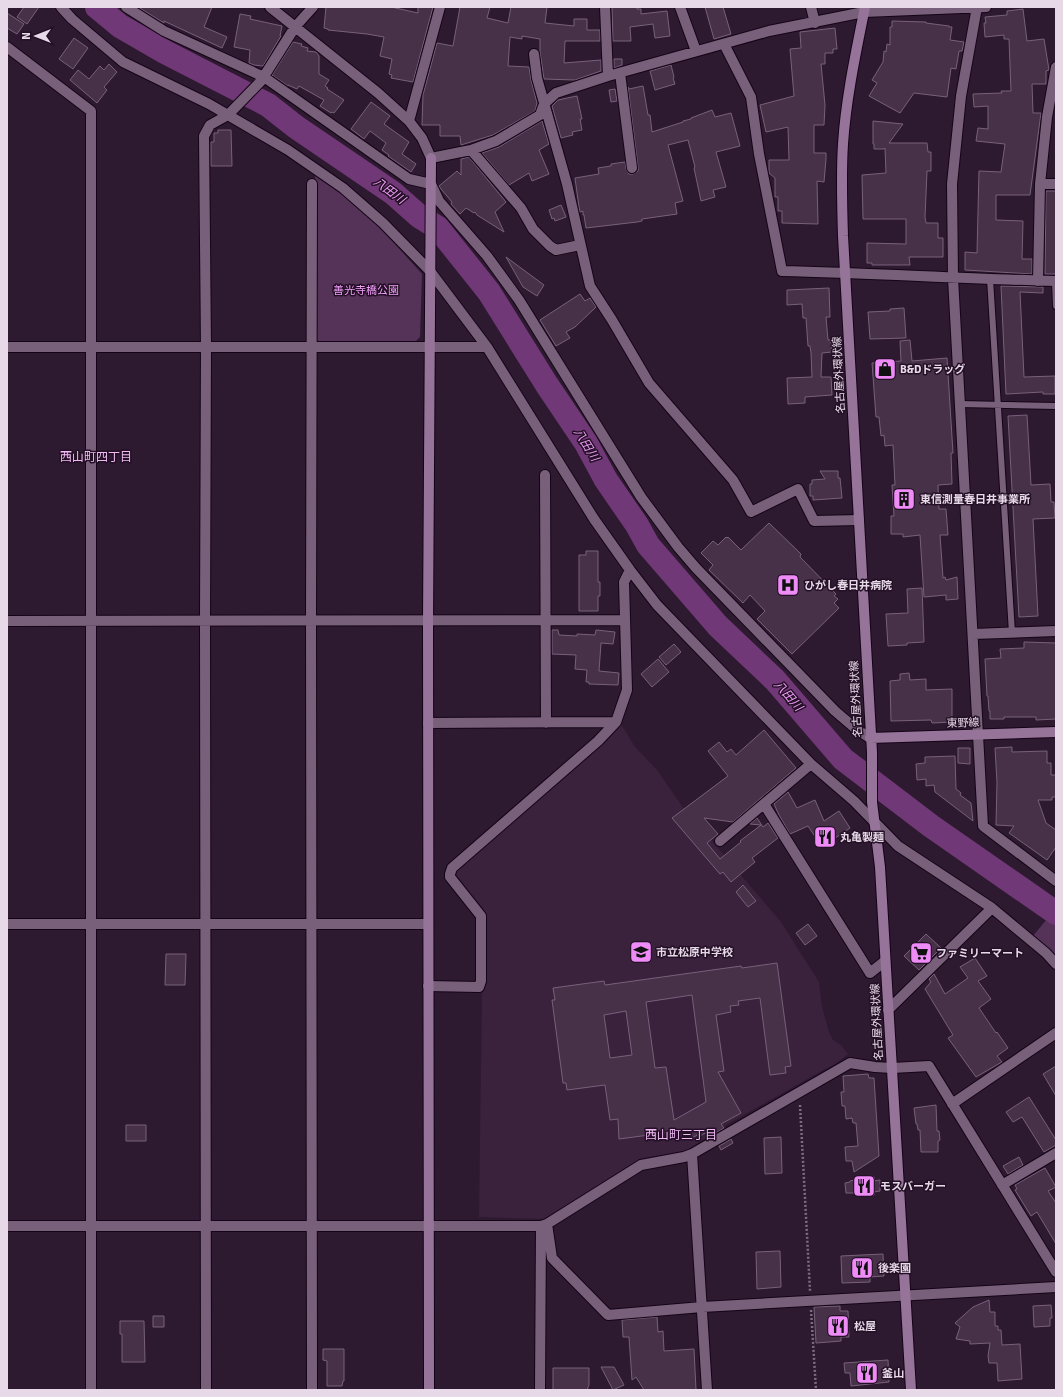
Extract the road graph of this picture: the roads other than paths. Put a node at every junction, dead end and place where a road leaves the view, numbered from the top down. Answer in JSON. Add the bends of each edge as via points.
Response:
{"nodes":[{"id":1,"x":61,"y":7,"type":"edge"},
{"id":2,"x":126,"y":7,"type":"edge"},
{"id":3,"x":270,"y":7,"type":"edge"},
{"id":4,"x":314,"y":7,"type":"edge"},
{"id":5,"x":440,"y":7,"type":"edge"},
{"id":6,"x":605,"y":7,"type":"edge"},
{"id":7,"x":680,"y":7,"type":"edge"},
{"id":8,"x":811,"y":7,"type":"edge"},
{"id":9,"x":980,"y":7,"type":"edge"},
{"id":10,"x":865,"y":10,"type":"edge"},
{"id":11,"x":815,"y":23,"type":"junction"},
{"id":12,"x":295,"y":27,"type":"junction"},
{"id":13,"x":724,"y":44,"type":"junction"},
{"id":14,"x":7,"y":47,"type":"edge"},
{"id":15,"x":696,"y":51,"type":"junction"},
{"id":16,"x":534,"y":54,"type":"dead end"},
{"id":17,"x":1056,"y":67,"type":"edge"},
{"id":18,"x":620,"y":73,"type":"junction"},
{"id":19,"x":608,"y":76,"type":"junction"},
{"id":20,"x":262,"y":79,"type":"junction"},
{"id":21,"x":544,"y":104,"type":"junction"},
{"id":22,"x":230,"y":114,"type":"junction"},
{"id":23,"x":410,"y":121,"type":"junction"},
{"id":24,"x":472,"y":150,"type":"junction"},
{"id":25,"x":431,"y":158,"type":"junction"},
{"id":26,"x":632,"y":168,"type":"dead end"},
{"id":27,"x":312,"y":184,"type":"dead end"},
{"id":28,"x":431,"y":184,"type":"junction"},
{"id":29,"x":1040,"y":184,"type":"junction"},
{"id":30,"x":1056,"y":184,"type":"edge"},
{"id":31,"x":580,"y":246,"type":"junction"},
{"id":32,"x":430,"y":271,"type":"junction"},
{"id":33,"x":845,"y":272,"type":"junction"},
{"id":34,"x":953,"y":278,"type":"junction"},
{"id":35,"x":990,"y":279,"type":"junction"},
{"id":36,"x":1038,"y":281,"type":"junction"},
{"id":37,"x":1055,"y":281,"type":"edge"},
{"id":38,"x":1056,"y":306,"type":"edge"},
{"id":39,"x":7,"y":347,"type":"edge"},
{"id":40,"x":91,"y":347,"type":"junction"},
{"id":41,"x":206,"y":347,"type":"junction"},
{"id":42,"x":313,"y":347,"type":"junction"},
{"id":43,"x":429,"y":347,"type":"junction"},
{"id":44,"x":488,"y":347,"type":"junction"},
{"id":45,"x":960,"y":404,"type":"junction"},
{"id":46,"x":998,"y":404,"type":"junction"},
{"id":47,"x":1056,"y":406,"type":"edge"},
{"id":48,"x":546,"y":475,"type":"dead end"},
{"id":49,"x":859,"y":520,"type":"junction"},
{"id":50,"x":630,"y":570,"type":"junction"},
{"id":51,"x":546,"y":620,"type":"junction"},
{"id":52,"x":625,"y":620,"type":"junction"},
{"id":53,"x":7,"y":621,"type":"edge"},
{"id":54,"x":90,"y":621,"type":"junction"},
{"id":55,"x":205,"y":621,"type":"junction"},
{"id":56,"x":311,"y":621,"type":"junction"},
{"id":57,"x":428,"y":621,"type":"junction"},
{"id":58,"x":1056,"y":631,"type":"edge"},
{"id":59,"x":1012,"y":632,"type":"junction"},
{"id":60,"x":973,"y":634,"type":"junction"},
{"id":61,"x":546,"y":722,"type":"junction"},
{"id":62,"x":616,"y":722,"type":"junction"},
{"id":63,"x":428,"y":723,"type":"junction"},
{"id":64,"x":1056,"y":732,"type":"edge"},
{"id":65,"x":978,"y":735,"type":"junction"},
{"id":66,"x":870,"y":738,"type":"junction"},
{"id":67,"x":811,"y":764,"type":"junction"},
{"id":68,"x":764,"y":804,"type":"junction"},
{"id":69,"x":875,"y":822,"type":"junction"},
{"id":70,"x":720,"y":841,"type":"dead end"},
{"id":71,"x":1056,"y":881,"type":"edge"},
{"id":72,"x":992,"y":908,"type":"junction"},
{"id":73,"x":7,"y":924,"type":"edge"},
{"id":74,"x":91,"y":924,"type":"junction"},
{"id":75,"x":312,"y":924,"type":"junction"},
{"id":76,"x":428,"y":924,"type":"junction"},
{"id":77,"x":205,"y":925,"type":"junction"},
{"id":78,"x":885,"y":961,"type":"junction"},
{"id":79,"x":1056,"y":964,"type":"edge"},
{"id":80,"x":428,"y":986,"type":"junction"},
{"id":81,"x":888,"y":1010,"type":"junction"},
{"id":82,"x":1056,"y":1033,"type":"edge"},
{"id":83,"x":892,"y":1068,"type":"junction"},
{"id":84,"x":952,"y":1104,"type":"junction"},
{"id":85,"x":1056,"y":1153,"type":"edge"},
{"id":86,"x":692,"y":1154,"type":"junction"},
{"id":87,"x":1002,"y":1185,"type":"junction"},
{"id":88,"x":544,"y":1225,"type":"junction"},
{"id":89,"x":7,"y":1226,"type":"edge"},
{"id":90,"x":91,"y":1226,"type":"junction"},
{"id":91,"x":206,"y":1226,"type":"junction"},
{"id":92,"x":312,"y":1226,"type":"junction"},
{"id":93,"x":429,"y":1226,"type":"junction"},
{"id":94,"x":1056,"y":1272,"type":"edge"},
{"id":95,"x":1056,"y":1287,"type":"edge"},
{"id":96,"x":906,"y":1296,"type":"junction"},
{"id":97,"x":702,"y":1307,"type":"junction"},
{"id":98,"x":91,"y":1390,"type":"edge"},
{"id":99,"x":206,"y":1390,"type":"edge"},
{"id":100,"x":312,"y":1390,"type":"edge"},
{"id":101,"x":429,"y":1390,"type":"edge"},
{"id":102,"x":540,"y":1390,"type":"edge"},
{"id":103,"x":706,"y":1390,"type":"edge"},
{"id":104,"x":911,"y":1390,"type":"edge"}],
"edges":[{"from":1,"to":22,"type":"street","via":[[123,62]]},
{"from":2,"to":20,"type":"street","via":[[164,31]]},
{"from":3,"to":12,"type":"street"},
{"from":4,"to":12,"type":"street"},
{"from":5,"to":23,"type":"street"},
{"from":6,"to":19,"type":"street"},
{"from":7,"to":15,"type":"street"},
{"from":8,"to":11,"type":"street"},
{"from":9,"to":10,"type":"street"},
{"from":9,"to":34,"type":"street","via":[[961,96],[952,184]]},
{"from":10,"to":11,"type":"street"},
{"from":10,"to":33,"type":"street","name":"名古屋外環状線","via":[[849,93],[843,143]]},
{"from":11,"to":13,"type":"street","via":[[769,31]]},
{"from":12,"to":20,"type":"street"},
{"from":12,"to":23,"type":"street"},
{"from":13,"to":15,"type":"street"},
{"from":13,"to":33,"type":"street","via":[[751,97],[759,154],[782,271]]},
{"from":14,"to":40,"type":"street","via":[[91,111]]},
{"from":15,"to":18,"type":"street"},
{"from":16,"to":21,"type":"street","via":[[536,78]]},
{"from":17,"to":29,"type":"street","via":[[1047,117]]},
{"from":18,"to":19,"type":"street"},
{"from":18,"to":26,"type":"street"},
{"from":19,"to":21,"type":"street","via":[[556,93]]},
{"from":20,"to":22,"type":"street"},
{"from":20,"to":28,"type":"street","via":[[410,179]]},
{"from":21,"to":24,"type":"street","via":[[540,115],[496,141]]},
{"from":21,"to":31,"type":"street","via":[[567,184]]},
{"from":22,"to":32,"type":"street","via":[[343,188],[383,223]]},
{"from":22,"to":41,"type":"street","via":[[210,125],[204,136]]},
{"from":23,"to":25,"type":"street","via":[[422,138]]},
{"from":24,"to":25,"type":"street"},
{"from":24,"to":31,"type":"street","via":[[521,208],[533,229],[550,246],[556,250]]},
{"from":25,"to":28,"type":"street"},
{"from":27,"to":42,"type":"street"},
{"from":28,"to":32,"type":"street"},
{"from":28,"to":66,"type":"street","via":[[439,201],[487,256],[519,300],[641,498],[678,547],[835,711]]},
{"from":29,"to":30,"type":"street"},
{"from":29,"to":36,"type":"street"},
{"from":31,"to":49,"type":"street","via":[[590,286],[649,383],[733,480],[751,512],[798,489],[814,521]]},
{"from":32,"to":43,"type":"street"},
{"from":32,"to":44,"type":"street"},
{"from":33,"to":34,"type":"street"},
{"from":33,"to":49,"type":"street","name":"名古屋外環状線"},
{"from":34,"to":35,"type":"street"},
{"from":34,"to":45,"type":"street"},
{"from":35,"to":36,"type":"street"},
{"from":35,"to":46,"type":"lane"},
{"from":36,"to":37,"type":"street"},
{"from":37,"to":38,"type":"lane"},
{"from":39,"to":40,"type":"street"},
{"from":40,"to":41,"type":"street"},
{"from":40,"to":54,"type":"street"},
{"from":41,"to":42,"type":"street"},
{"from":41,"to":55,"type":"street"},
{"from":42,"to":43,"type":"street"},
{"from":42,"to":56,"type":"street"},
{"from":43,"to":44,"type":"street"},
{"from":43,"to":57,"type":"street"},
{"from":44,"to":50,"type":"street","via":[[594,519]]},
{"from":45,"to":46,"type":"lane"},
{"from":45,"to":60,"type":"street"},
{"from":46,"to":47,"type":"lane"},
{"from":46,"to":59,"type":"lane"},
{"from":48,"to":51,"type":"street"},
{"from":49,"to":66,"type":"street","name":"名古屋外環状線"},
{"from":50,"to":52,"type":"street","via":[[624,582]]},
{"from":50,"to":67,"type":"street","via":[[657,605]]},
{"from":51,"to":52,"type":"street"},
{"from":51,"to":57,"type":"street"},
{"from":51,"to":61,"type":"street"},
{"from":52,"to":62,"type":"street","via":[[627,690]]},
{"from":53,"to":54,"type":"street"},
{"from":54,"to":55,"type":"street"},
{"from":54,"to":74,"type":"street"},
{"from":55,"to":56,"type":"street"},
{"from":55,"to":77,"type":"street"},
{"from":56,"to":57,"type":"street"},
{"from":56,"to":75,"type":"street"},
{"from":57,"to":63,"type":"street"},
{"from":58,"to":59,"type":"street"},
{"from":59,"to":60,"type":"street"},
{"from":60,"to":65,"type":"street"},
{"from":61,"to":62,"type":"street"},
{"from":61,"to":63,"type":"street"},
{"from":62,"to":80,"type":"street","via":[[598,741],[452,868],[450,877],[481,916],[481,981],[479,987]]},
{"from":63,"to":76,"type":"street"},
{"from":64,"to":65,"type":"street","name":"東野線"},
{"from":65,"to":66,"type":"street","name":"東野線"},
{"from":65,"to":71,"type":"street","via":[[983,826]]},
{"from":66,"to":69,"type":"street","name":"名古屋外環状線"},
{"from":67,"to":68,"type":"street"},
{"from":67,"to":69,"type":"street"},
{"from":68,"to":70,"type":"street"},
{"from":68,"to":78,"type":"street","via":[[870,973]]},
{"from":69,"to":72,"type":"street","via":[[898,846]]},
{"from":69,"to":78,"type":"street","name":"名古屋外環状線"},
{"from":72,"to":79,"type":"street"},
{"from":72,"to":81,"type":"street"},
{"from":73,"to":74,"type":"street"},
{"from":74,"to":77,"type":"street"},
{"from":74,"to":90,"type":"street"},
{"from":75,"to":76,"type":"street"},
{"from":75,"to":77,"type":"street"},
{"from":75,"to":92,"type":"street"},
{"from":76,"to":80,"type":"street"},
{"from":77,"to":91,"type":"street"},
{"from":78,"to":81,"type":"street","name":"名古屋外環状線"},
{"from":80,"to":93,"type":"street"},
{"from":81,"to":83,"type":"street","name":"名古屋外環状線"},
{"from":82,"to":84,"type":"street"},
{"from":83,"to":84,"type":"street","via":[[929,1066]]},
{"from":83,"to":86,"type":"street","via":[[850,1063]]},
{"from":83,"to":96,"type":"street","name":"名古屋外環状線"},
{"from":84,"to":87,"type":"street"},
{"from":85,"to":87,"type":"street"},
{"from":86,"to":88,"type":"street","via":[[684,1158],[641,1165]]},
{"from":86,"to":97,"type":"street"},
{"from":87,"to":94,"type":"street"},
{"from":88,"to":93,"type":"street"},
{"from":88,"to":97,"type":"street","via":[[552,1258],[608,1315]]},
{"from":88,"to":102,"type":"street"},
{"from":89,"to":90,"type":"street"},
{"from":90,"to":91,"type":"street"},
{"from":90,"to":98,"type":"street"},
{"from":91,"to":92,"type":"street"},
{"from":91,"to":99,"type":"street"},
{"from":92,"to":93,"type":"street"},
{"from":92,"to":100,"type":"street"},
{"from":93,"to":101,"type":"street"},
{"from":95,"to":96,"type":"street"},
{"from":96,"to":97,"type":"street"},
{"from":96,"to":104,"type":"street","name":"名古屋外環状線"},
{"from":97,"to":103,"type":"street"}]}
